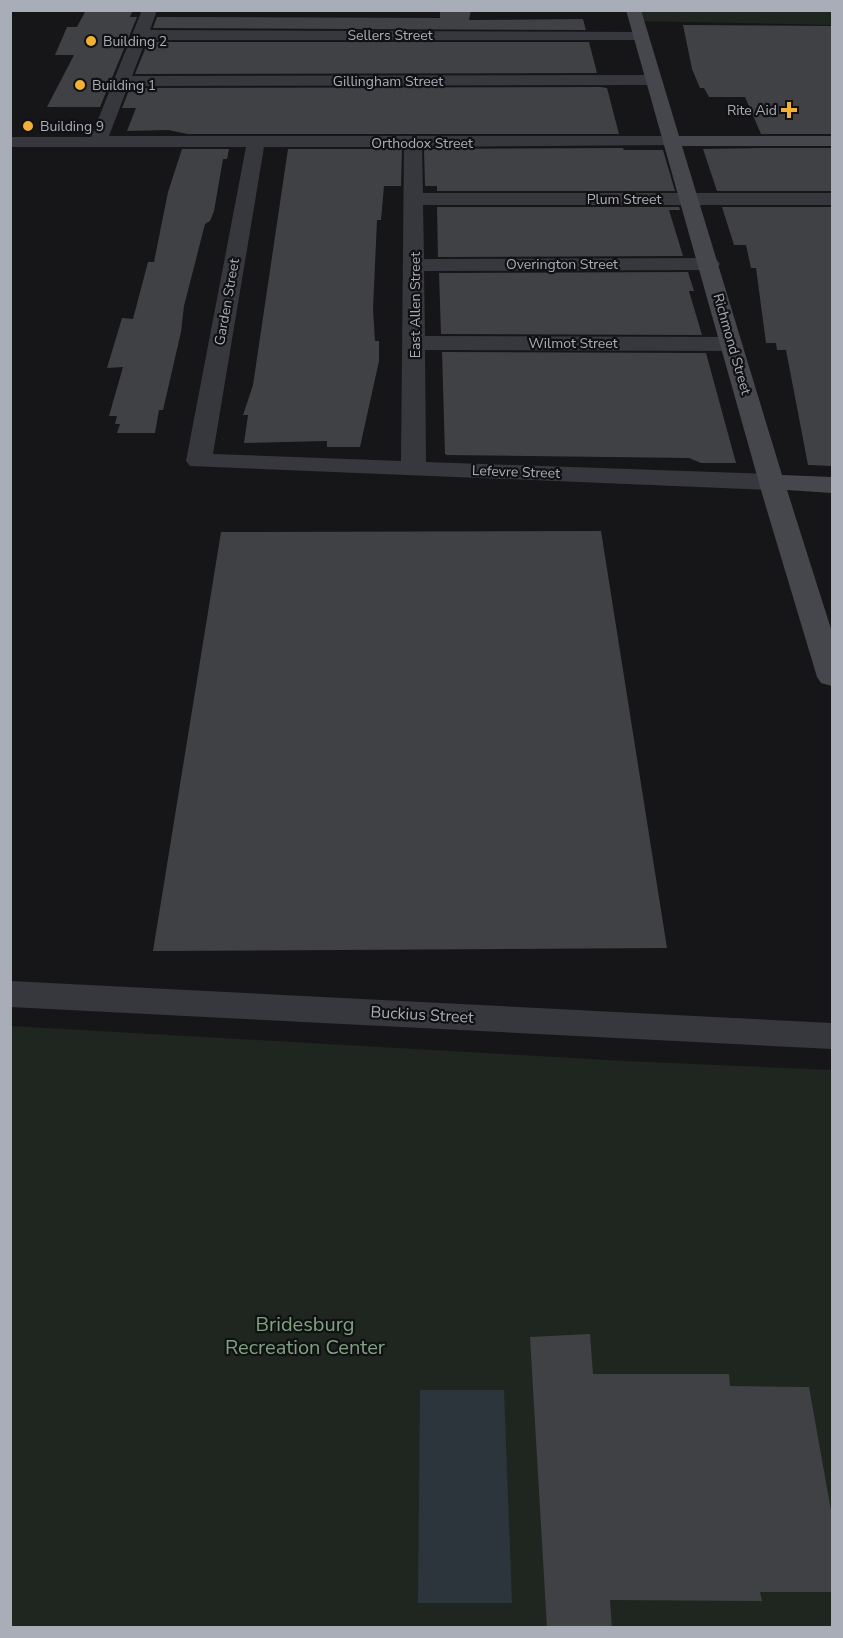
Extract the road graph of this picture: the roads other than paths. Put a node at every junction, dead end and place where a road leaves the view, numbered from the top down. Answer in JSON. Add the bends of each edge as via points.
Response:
{"nodes":[{"id":1,"x":150,"y":10,"type":"edge"},
{"id":2,"x":633,"y":10,"type":"edge"},
{"id":3,"x":141,"y":35,"type":"junction"},
{"id":4,"x":639,"y":35,"type":"junction"},
{"id":5,"x":654,"y":80,"type":"junction"},
{"id":6,"x":123,"y":81,"type":"junction"},
{"id":7,"x":98,"y":141,"type":"junction"},
{"id":8,"x":670,"y":141,"type":"junction"},
{"id":9,"x":832,"y":141,"type":"edge"},
{"id":10,"x":10,"y":142,"type":"edge"},
{"id":11,"x":256,"y":142,"type":"junction"},
{"id":12,"x":413,"y":143,"type":"junction"},
{"id":13,"x":415,"y":199,"type":"junction"},
{"id":14,"x":690,"y":199,"type":"junction"},
{"id":15,"x":832,"y":199,"type":"edge"},
{"id":16,"x":710,"y":264,"type":"junction"},
{"id":17,"x":415,"y":265,"type":"junction"},
{"id":18,"x":415,"y":343,"type":"junction"},
{"id":19,"x":731,"y":344,"type":"junction"},
{"id":20,"x":199,"y":461,"type":"joint"},
{"id":21,"x":414,"y":468,"type":"junction"},
{"id":22,"x":772,"y":483,"type":"junction"},
{"id":23,"x":832,"y":484,"type":"edge"},
{"id":24,"x":832,"y":677,"type":"edge"},
{"id":25,"x":10,"y":994,"type":"edge"},
{"id":26,"x":832,"y":1036,"type":"edge"}],
"edges":[{"from":1,"to":3,"type":"street"},
{"from":2,"to":4,"type":"main road","name":"Richmond Street"},
{"from":3,"to":4,"type":"street","name":"Sellers Street"},
{"from":3,"to":6,"type":"street"},
{"from":4,"to":5,"type":"main road","name":"Richmond Street"},
{"from":5,"to":6,"type":"street","name":"Gillingham Street"},
{"from":5,"to":8,"type":"main road","name":"Richmond Street"},
{"from":6,"to":7,"type":"street"},
{"from":7,"to":10,"type":"street","name":"Orthodox Street"},
{"from":7,"to":11,"type":"street","name":"Orthodox Street"},
{"from":8,"to":9,"type":"main road","name":"Orthodox Street"},
{"from":8,"to":12,"type":"street","name":"Orthodox Street"},
{"from":8,"to":14,"type":"main road","name":"Richmond Street"},
{"from":11,"to":12,"type":"street","name":"Orthodox Street"},
{"from":11,"to":20,"type":"street","name":"Garden Street"},
{"from":12,"to":13,"type":"street","name":"East Allen Street"},
{"from":13,"to":14,"type":"street","name":"Plum Street"},
{"from":13,"to":17,"type":"street","name":"East Allen Street"},
{"from":14,"to":15,"type":"street","name":"Plum Street"},
{"from":14,"to":16,"type":"main road","name":"Richmond Street"},
{"from":16,"to":17,"type":"street","name":"Overington Street"},
{"from":16,"to":19,"type":"main road","name":"Richmond Street"},
{"from":17,"to":18,"type":"street","name":"East Allen Street"},
{"from":18,"to":19,"type":"street","name":"Wilmot Street"},
{"from":18,"to":21,"type":"street","name":"East Allen Street"},
{"from":19,"to":22,"type":"main road","name":"Richmond Street"},
{"from":20,"to":21,"type":"street","name":"Lefevre Street"},
{"from":21,"to":22,"type":"street","name":"Lefevre Street"},
{"from":22,"to":23,"type":"main road","name":"Lefevre Street"},
{"from":22,"to":24,"type":"main road","name":"Richmond Street"},
{"from":25,"to":26,"type":"street","name":"Buckius Street"}]}
